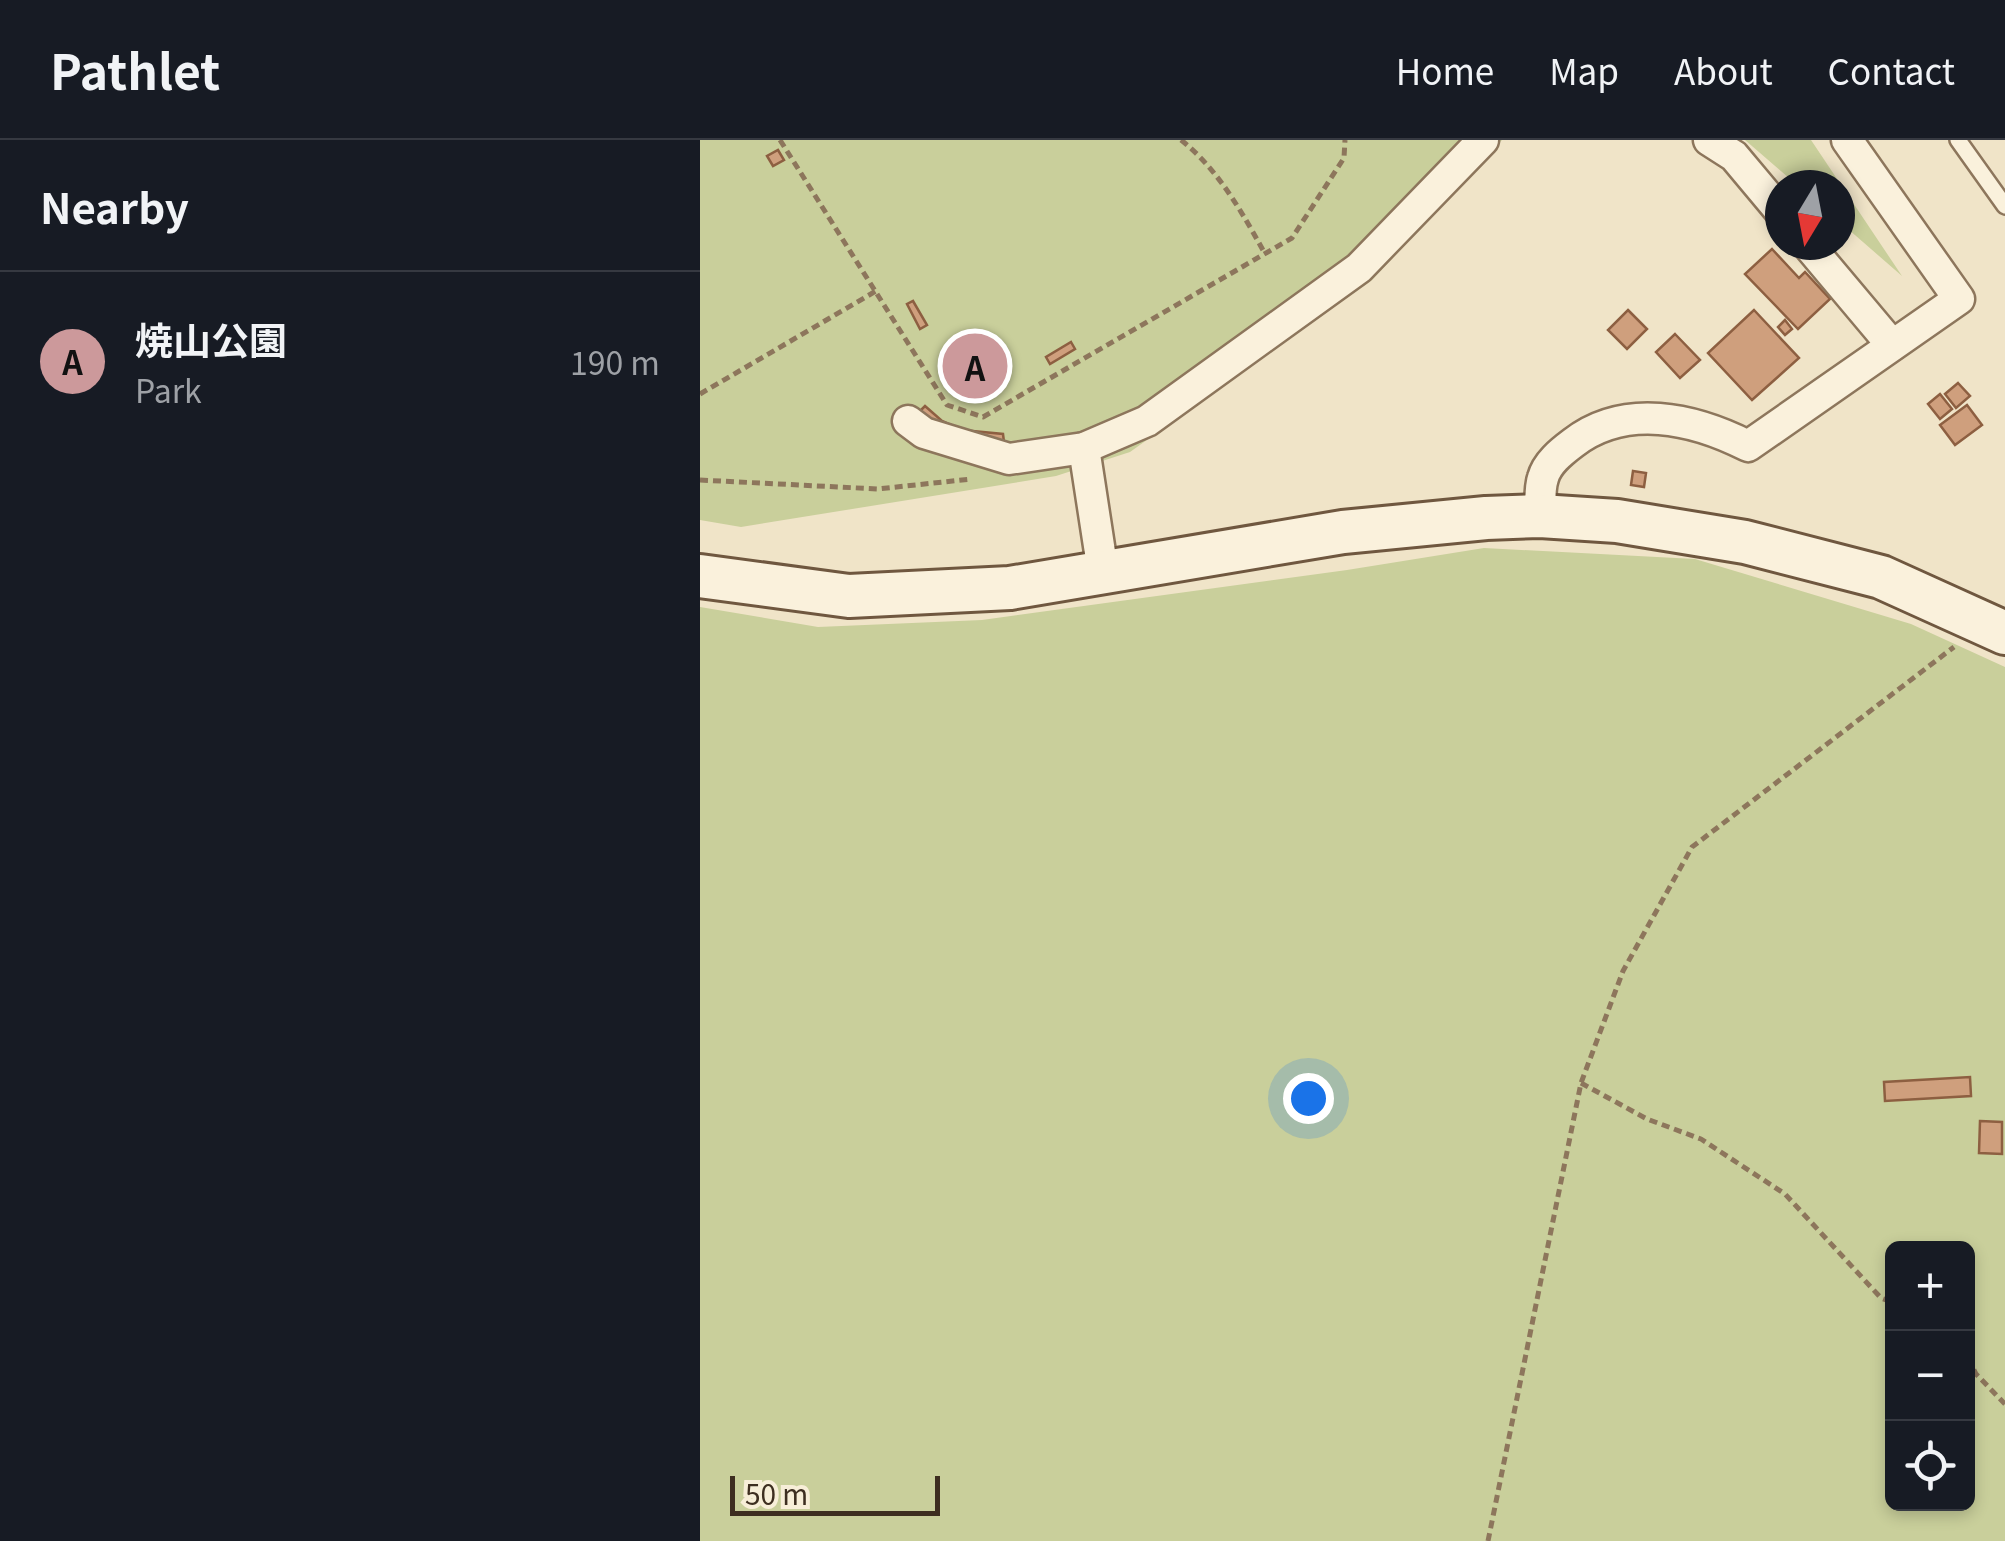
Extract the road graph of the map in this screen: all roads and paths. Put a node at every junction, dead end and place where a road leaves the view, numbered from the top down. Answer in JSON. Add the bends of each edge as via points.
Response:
{"nodes":[{"id":1,"x":780,"y":140,"type":"edge"},
{"id":2,"x":1181,"y":140,"type":"edge"},
{"id":3,"x":1345,"y":140,"type":"edge"},
{"id":4,"x":1484,"y":140,"type":"edge"},
{"id":5,"x":1710,"y":140,"type":"edge"},
{"id":6,"x":1847,"y":140,"type":"edge"},
{"id":7,"x":1958,"y":140,"type":"edge"},
{"id":8,"x":1765,"y":193,"type":"edge"},
{"id":9,"x":2005,"y":206,"type":"edge"},
{"id":10,"x":1264,"y":252,"type":"junction"},
{"id":11,"x":1820,"y":260,"type":"edge"},
{"id":12,"x":876,"y":291,"type":"junction"},
{"id":13,"x":1892,"y":346,"type":"junction"},
{"id":14,"x":700,"y":394,"type":"edge"},
{"id":15,"x":908,"y":420,"type":"dead end"},
{"id":16,"x":1084,"y":448,"type":"junction"},
{"id":17,"x":972,"y":478,"type":"dead end"},
{"id":18,"x":700,"y":480,"type":"edge"},
{"id":19,"x":1540,"y":516,"type":"junction"},
{"id":20,"x":1104,"y":572,"type":"junction"},
{"id":21,"x":700,"y":576,"type":"edge"},
{"id":22,"x":1994,"y":629,"type":"edge"},
{"id":23,"x":1581,"y":1083,"type":"junction"},
{"id":24,"x":1885,"y":1299,"type":"edge"},
{"id":25,"x":1975,"y":1372,"type":"edge"},
{"id":26,"x":2005,"y":1404,"type":"edge"},
{"id":27,"x":1488,"y":1541,"type":"edge"}],
"edges":[{"from":1,"to":12,"type":"path"},
{"from":2,"to":10,"type":"path","via":[[1239,207]]},
{"from":3,"to":10,"type":"path","via":[[1344,158],[1292,238]]},
{"from":4,"to":16,"type":"street","via":[[1332,290],[1147,421]]},
{"from":5,"to":8,"type":"street","via":[[1734,156]]},
{"from":6,"to":13,"type":"street","via":[[1959,299]]},
{"from":7,"to":9,"type":"lane"},
{"from":10,"to":12,"type":"path","via":[[984,417],[947,405]]},
{"from":11,"to":13,"type":"street"},
{"from":12,"to":14,"type":"path"},
{"from":13,"to":19,"type":"street","via":[[1748,446],[1672,420],[1630,418],[1590,430],[1557,455],[1543,477]]},
{"from":15,"to":16,"type":"street","via":[[924,433],[1009,459]]},
{"from":16,"to":20,"type":"street"},
{"from":17,"to":18,"type":"path","via":[[878,489]]},
{"from":19,"to":20,"type":"street","via":[[1343,532]]},
{"from":19,"to":22,"type":"street","via":[[1745,542],[1881,578]]},
{"from":20,"to":21,"type":"street","via":[[1010,588],[849,596]]},
{"from":22,"to":23,"type":"path","via":[[1692,847],[1623,971]]},
{"from":23,"to":24,"type":"path","via":[[1701,1139],[1785,1194]]},
{"from":23,"to":27,"type":"path"},
{"from":25,"to":26,"type":"path"}]}
